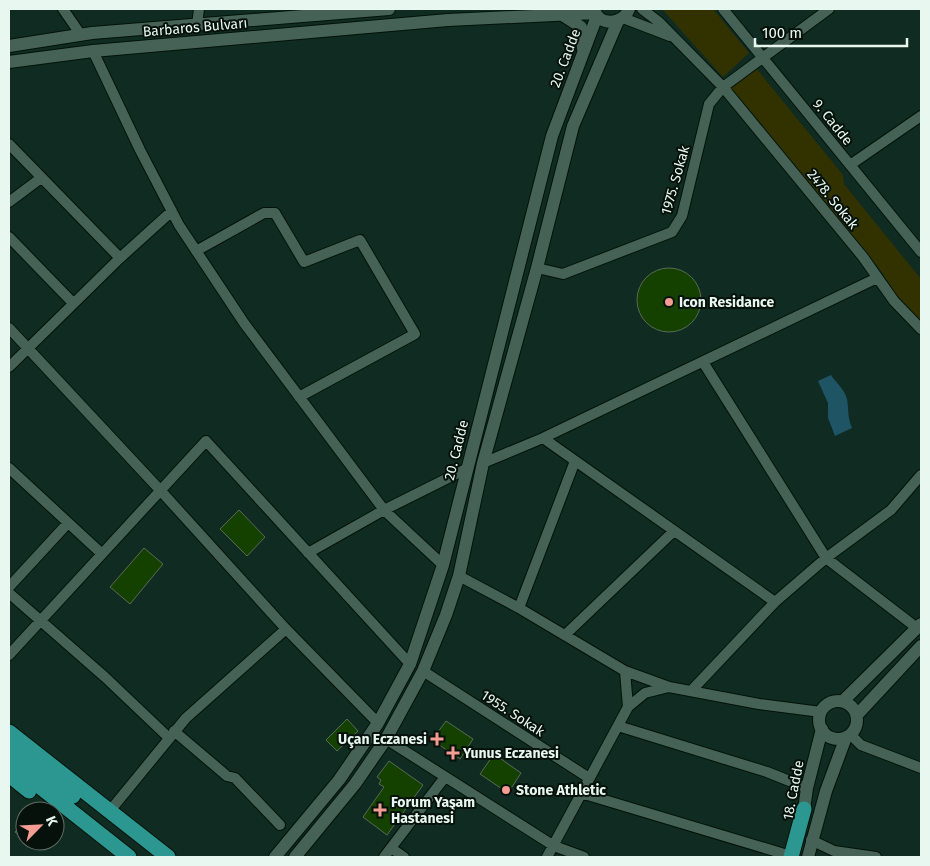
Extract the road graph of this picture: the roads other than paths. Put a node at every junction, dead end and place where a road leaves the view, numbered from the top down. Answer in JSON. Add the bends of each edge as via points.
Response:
{"nodes":[{"id":1,"x":63,"y":9,"type":"edge"},
{"id":2,"x":199,"y":9,"type":"edge"},
{"id":3,"x":389,"y":9,"type":"edge"},
{"id":4,"x":642,"y":9,"type":"edge"},
{"id":5,"x":723,"y":9,"type":"edge"},
{"id":6,"x":829,"y":9,"type":"edge"},
{"id":7,"x":596,"y":12,"type":"edge"},
{"id":8,"x":295,"y":13,"type":"edge"},
{"id":9,"x":564,"y":16,"type":"junction"},
{"id":10,"x":623,"y":16,"type":"edge"},
{"id":11,"x":197,"y":25,"type":"junction"},
{"id":12,"x":81,"y":35,"type":"junction"},
{"id":13,"x":671,"y":37,"type":"junction"},
{"id":14,"x":9,"y":46,"type":"edge"},
{"id":15,"x":93,"y":51,"type":"junction"},
{"id":16,"x":583,"y":51,"type":"junction"},
{"id":17,"x":762,"y":57,"type":"junction"},
{"id":18,"x":9,"y":62,"type":"edge"},
{"id":19,"x":723,"y":87,"type":"junction"},
{"id":20,"x":921,"y":116,"type":"edge"},
{"id":21,"x":9,"y":144,"type":"edge"},
{"id":22,"x":850,"y":165,"type":"junction"},
{"id":23,"x":41,"y":178,"type":"junction"},
{"id":24,"x":9,"y":202,"type":"edge"},
{"id":25,"x":172,"y":211,"type":"junction"},
{"id":26,"x":9,"y":236,"type":"edge"},
{"id":27,"x":196,"y":251,"type":"junction"},
{"id":28,"x":921,"y":252,"type":"edge"},
{"id":29,"x":120,"y":258,"type":"junction"},
{"id":30,"x":537,"y":268,"type":"junction"},
{"id":31,"x":877,"y":278,"type":"junction"},
{"id":32,"x":73,"y":303,"type":"junction"},
{"id":33,"x":9,"y":328,"type":"edge"},
{"id":34,"x":921,"y":329,"type":"edge"},
{"id":35,"x":27,"y":346,"type":"junction"},
{"id":36,"x":703,"y":362,"type":"junction"},
{"id":37,"x":9,"y":366,"type":"edge"},
{"id":38,"x":299,"y":397,"type":"junction"},
{"id":39,"x":543,"y":438,"type":"junction"},
{"id":40,"x":575,"y":462,"type":"junction"},
{"id":41,"x":483,"y":463,"type":"junction"},
{"id":42,"x":9,"y":468,"type":"edge"},
{"id":43,"x":466,"y":469,"type":"junction"},
{"id":44,"x":921,"y":475,"type":"edge"},
{"id":45,"x":160,"y":490,"type":"junction"},
{"id":46,"x":384,"y":510,"type":"junction"},
{"id":47,"x":68,"y":523,"type":"junction"},
{"id":48,"x":674,"y":531,"type":"junction"},
{"id":49,"x":308,"y":553,"type":"junction"},
{"id":50,"x":102,"y":554,"type":"junction"},
{"id":51,"x":826,"y":558,"type":"junction"},
{"id":52,"x":444,"y":565,"type":"junction"},
{"id":53,"x":458,"y":576,"type":"junction"},
{"id":54,"x":9,"y":587,"type":"edge"},
{"id":55,"x":9,"y":593,"type":"edge"},
{"id":56,"x":775,"y":602,"type":"junction"},
{"id":57,"x":519,"y":608,"type":"junction"},
{"id":58,"x":41,"y":622,"type":"junction"},
{"id":59,"x":919,"y":626,"type":"edge"},
{"id":60,"x":286,"y":630,"type":"junction"},
{"id":61,"x":565,"y":635,"type":"junction"},
{"id":62,"x":921,"y":646,"type":"edge"},
{"id":63,"x":9,"y":655,"type":"edge"},
{"id":64,"x":410,"y":664,"type":"junction"},
{"id":65,"x":423,"y":671,"type":"junction"},
{"id":66,"x":625,"y":671,"type":"junction"},
{"id":67,"x":669,"y":687,"type":"junction"},
{"id":68,"x":691,"y":692,"type":"junction"},
{"id":69,"x":843,"y":701,"type":"junction"},
{"id":70,"x":628,"y":707,"type":"junction"},
{"id":71,"x":821,"y":712,"type":"junction"},
{"id":72,"x":857,"y":715,"type":"junction"},
{"id":73,"x":378,"y":723,"type":"junction"},
{"id":74,"x":618,"y":726,"type":"junction"},
{"id":75,"x":822,"y":729,"type":"junction"},
{"id":76,"x":9,"y":732,"type":"edge"},
{"id":77,"x":171,"y":734,"type":"junction"},
{"id":78,"x":848,"y":736,"type":"junction"},
{"id":79,"x":386,"y":739,"type":"junction"},
{"id":80,"x":9,"y":746,"type":"edge"},
{"id":81,"x":9,"y":762,"type":"edge"},
{"id":82,"x":921,"y":768,"type":"edge"},
{"id":83,"x":9,"y":775,"type":"edge"},
{"id":84,"x":445,"y":777,"type":"junction"},
{"id":85,"x":589,"y":778,"type":"junction"},
{"id":86,"x":807,"y":788,"type":"junction"},
{"id":87,"x":581,"y":793,"type":"junction"},
{"id":88,"x":42,"y":801,"type":"edge"},
{"id":89,"x":804,"y":809,"type":"joint"},
{"id":90,"x":109,"y":812,"type":"junction"},
{"id":91,"x":65,"y":820,"type":"edge"},
{"id":92,"x":280,"y":825,"type":"dead end"},
{"id":93,"x":554,"y":846,"type":"junction"},
{"id":94,"x":391,"y":848,"type":"junction"},
{"id":95,"x":810,"y":850,"type":"edge"},
{"id":96,"x":112,"y":857,"type":"edge"},
{"id":97,"x":129,"y":857,"type":"edge"},
{"id":98,"x":151,"y":857,"type":"edge"},
{"id":99,"x":168,"y":857,"type":"edge"},
{"id":100,"x":275,"y":857,"type":"edge"},
{"id":101,"x":295,"y":857,"type":"edge"},
{"id":102,"x":384,"y":857,"type":"edge"},
{"id":103,"x":404,"y":857,"type":"edge"},
{"id":104,"x":547,"y":857,"type":"edge"},
{"id":105,"x":584,"y":857,"type":"edge"},
{"id":106,"x":793,"y":857,"type":"edge"},
{"id":107,"x":876,"y":857,"type":"edge"}],
"edges":[{"from":1,"to":12,"type":"street"},
{"from":2,"to":11,"type":"street"},
{"from":3,"to":8,"type":"street","name":"Barbaros Bulvarı"},
{"from":4,"to":13,"type":"street","name":"2478. Sokak"},
{"from":5,"to":17,"type":"street","name":"9. Cadde"},
{"from":6,"to":17,"type":"street"},
{"from":7,"to":9,"type":"street","name":"Barbaros Bulvarı"},
{"from":7,"to":10,"type":"street","via":[[604,21]]},
{"from":7,"to":16,"type":"street","name":"20. Cadde"},
{"from":8,"to":11,"type":"street","name":"Barbaros Bulvarı"},
{"from":9,"to":15,"type":"street","name":"Barbaros Bulvarı","via":[[448,20]]},
{"from":9,"to":16,"type":"street","via":[[581,27]]},
{"from":10,"to":13,"type":"street","name":"2478. Sokak"},
{"from":10,"to":30,"type":"street","via":[[573,126]]},
{"from":11,"to":12,"type":"street","name":"Barbaros Bulvarı"},
{"from":12,"to":14,"type":"street","name":"Barbaros Bulvarı"},
{"from":13,"to":19,"type":"street","name":"2478. Sokak"},
{"from":15,"to":18,"type":"street","name":"Barbaros Bulvarı"},
{"from":15,"to":25,"type":"street"},
{"from":16,"to":43,"type":"street","name":"20. Cadde","via":[[552,136]]},
{"from":17,"to":19,"type":"street"},
{"from":17,"to":22,"type":"street","name":"9. Cadde"},
{"from":19,"to":30,"type":"street","name":"1975. Sokak","via":[[709,104],[682,216],[672,232],[562,274]]},
{"from":19,"to":31,"type":"street","name":"2478. Sokak"},
{"from":20,"to":22,"type":"street"},
{"from":21,"to":23,"type":"street"},
{"from":22,"to":28,"type":"street","name":"9. Cadde"},
{"from":23,"to":24,"type":"street"},
{"from":23,"to":29,"type":"street"},
{"from":25,"to":27,"type":"street"},
{"from":25,"to":29,"type":"street"},
{"from":26,"to":32,"type":"street"},
{"from":27,"to":38,"type":"street"},
{"from":27,"to":38,"type":"street","via":[[264,213],[275,213],[304,262],[360,240],[415,334]]},
{"from":29,"to":32,"type":"street"},
{"from":30,"to":41,"type":"street"},
{"from":31,"to":34,"type":"street","name":"2478. Sokak"},
{"from":31,"to":36,"type":"street"},
{"from":32,"to":35,"type":"street"},
{"from":33,"to":35,"type":"street"},
{"from":35,"to":37,"type":"street"},
{"from":35,"to":45,"type":"street"},
{"from":36,"to":39,"type":"street"},
{"from":36,"to":51,"type":"street"},
{"from":38,"to":46,"type":"street"},
{"from":39,"to":40,"type":"street"},
{"from":39,"to":41,"type":"street"},
{"from":40,"to":48,"type":"street"},
{"from":40,"to":57,"type":"street"},
{"from":41,"to":53,"type":"street"},
{"from":42,"to":47,"type":"street"},
{"from":43,"to":46,"type":"street"},
{"from":43,"to":52,"type":"street","name":"20. Cadde"},
{"from":44,"to":51,"type":"street","via":[[891,510]]},
{"from":45,"to":49,"type":"street","via":[[206,442]]},
{"from":45,"to":50,"type":"street"},
{"from":45,"to":60,"type":"street"},
{"from":46,"to":49,"type":"street"},
{"from":46,"to":52,"type":"street"},
{"from":47,"to":50,"type":"street"},
{"from":47,"to":54,"type":"street"},
{"from":48,"to":56,"type":"street"},
{"from":48,"to":61,"type":"street"},
{"from":49,"to":64,"type":"street"},
{"from":50,"to":58,"type":"street"},
{"from":51,"to":56,"type":"street"},
{"from":51,"to":59,"type":"street"},
{"from":52,"to":64,"type":"street","name":"20. Cadde"},
{"from":53,"to":57,"type":"street"},
{"from":53,"to":65,"type":"street","via":[[446,616]]},
{"from":55,"to":58,"type":"street"},
{"from":56,"to":68,"type":"street"},
{"from":57,"to":61,"type":"street"},
{"from":58,"to":63,"type":"street"},
{"from":58,"to":77,"type":"street"},
{"from":59,"to":69,"type":"street"},
{"from":60,"to":73,"type":"street"},
{"from":60,"to":77,"type":"street"},
{"from":61,"to":66,"type":"street"},
{"from":62,"to":72,"type":"street","name":"18. Cadde"},
{"from":64,"to":73,"type":"street","name":"20. Cadde"},
{"from":65,"to":79,"type":"street"},
{"from":65,"to":85,"type":"street","name":"1955. Sokak"},
{"from":66,"to":67,"type":"street"},
{"from":66,"to":70,"type":"street"},
{"from":67,"to":68,"type":"street"},
{"from":67,"to":70,"type":"street","via":[[645,692]]},
{"from":68,"to":71,"type":"street"},
{"from":69,"to":71,"type":"street","via":[[834,701]]},
{"from":69,"to":72,"type":"street"},
{"from":70,"to":74,"type":"street"},
{"from":71,"to":75,"type":"street","name":"18. Cadde"},
{"from":72,"to":78,"type":"street","name":"18. Cadde","via":[[855,729]]},
{"from":73,"to":100,"type":"street","name":"20. Cadde","via":[[339,780]]},
{"from":74,"to":85,"type":"street"},
{"from":74,"to":86,"type":"street","via":[[767,772]]},
{"from":75,"to":78,"type":"street","via":[[830,737]]},
{"from":75,"to":86,"type":"street","name":"18. Cadde"},
{"from":76,"to":90,"type":"main road"},
{"from":77,"to":90,"type":"street"},
{"from":77,"to":92,"type":"street","via":[[227,776],[235,778]]},
{"from":78,"to":82,"type":"street","via":[[861,745]]},
{"from":78,"to":95,"type":"street","name":"18. Cadde","via":[[826,791]]},
{"from":79,"to":84,"type":"street"},
{"from":79,"to":101,"type":"street","via":[[355,784]]},
{"from":80,"to":98,"type":"main road"},
{"from":81,"to":97,"type":"main road"},
{"from":83,"to":88,"type":"main road"},
{"from":84,"to":93,"type":"street"},
{"from":84,"to":94,"type":"street"},
{"from":85,"to":87,"type":"street"},
{"from":86,"to":89,"type":"street","name":"18. Cadde"},
{"from":87,"to":93,"type":"street"},
{"from":87,"to":106,"type":"street"},
{"from":89,"to":106,"type":"main road"},
{"from":90,"to":99,"type":"main road"},
{"from":91,"to":96,"type":"main road"},
{"from":93,"to":104,"type":"street"},
{"from":93,"to":105,"type":"street"},
{"from":94,"to":102,"type":"street"},
{"from":94,"to":103,"type":"street"},
{"from":95,"to":107,"type":"street"}]}
